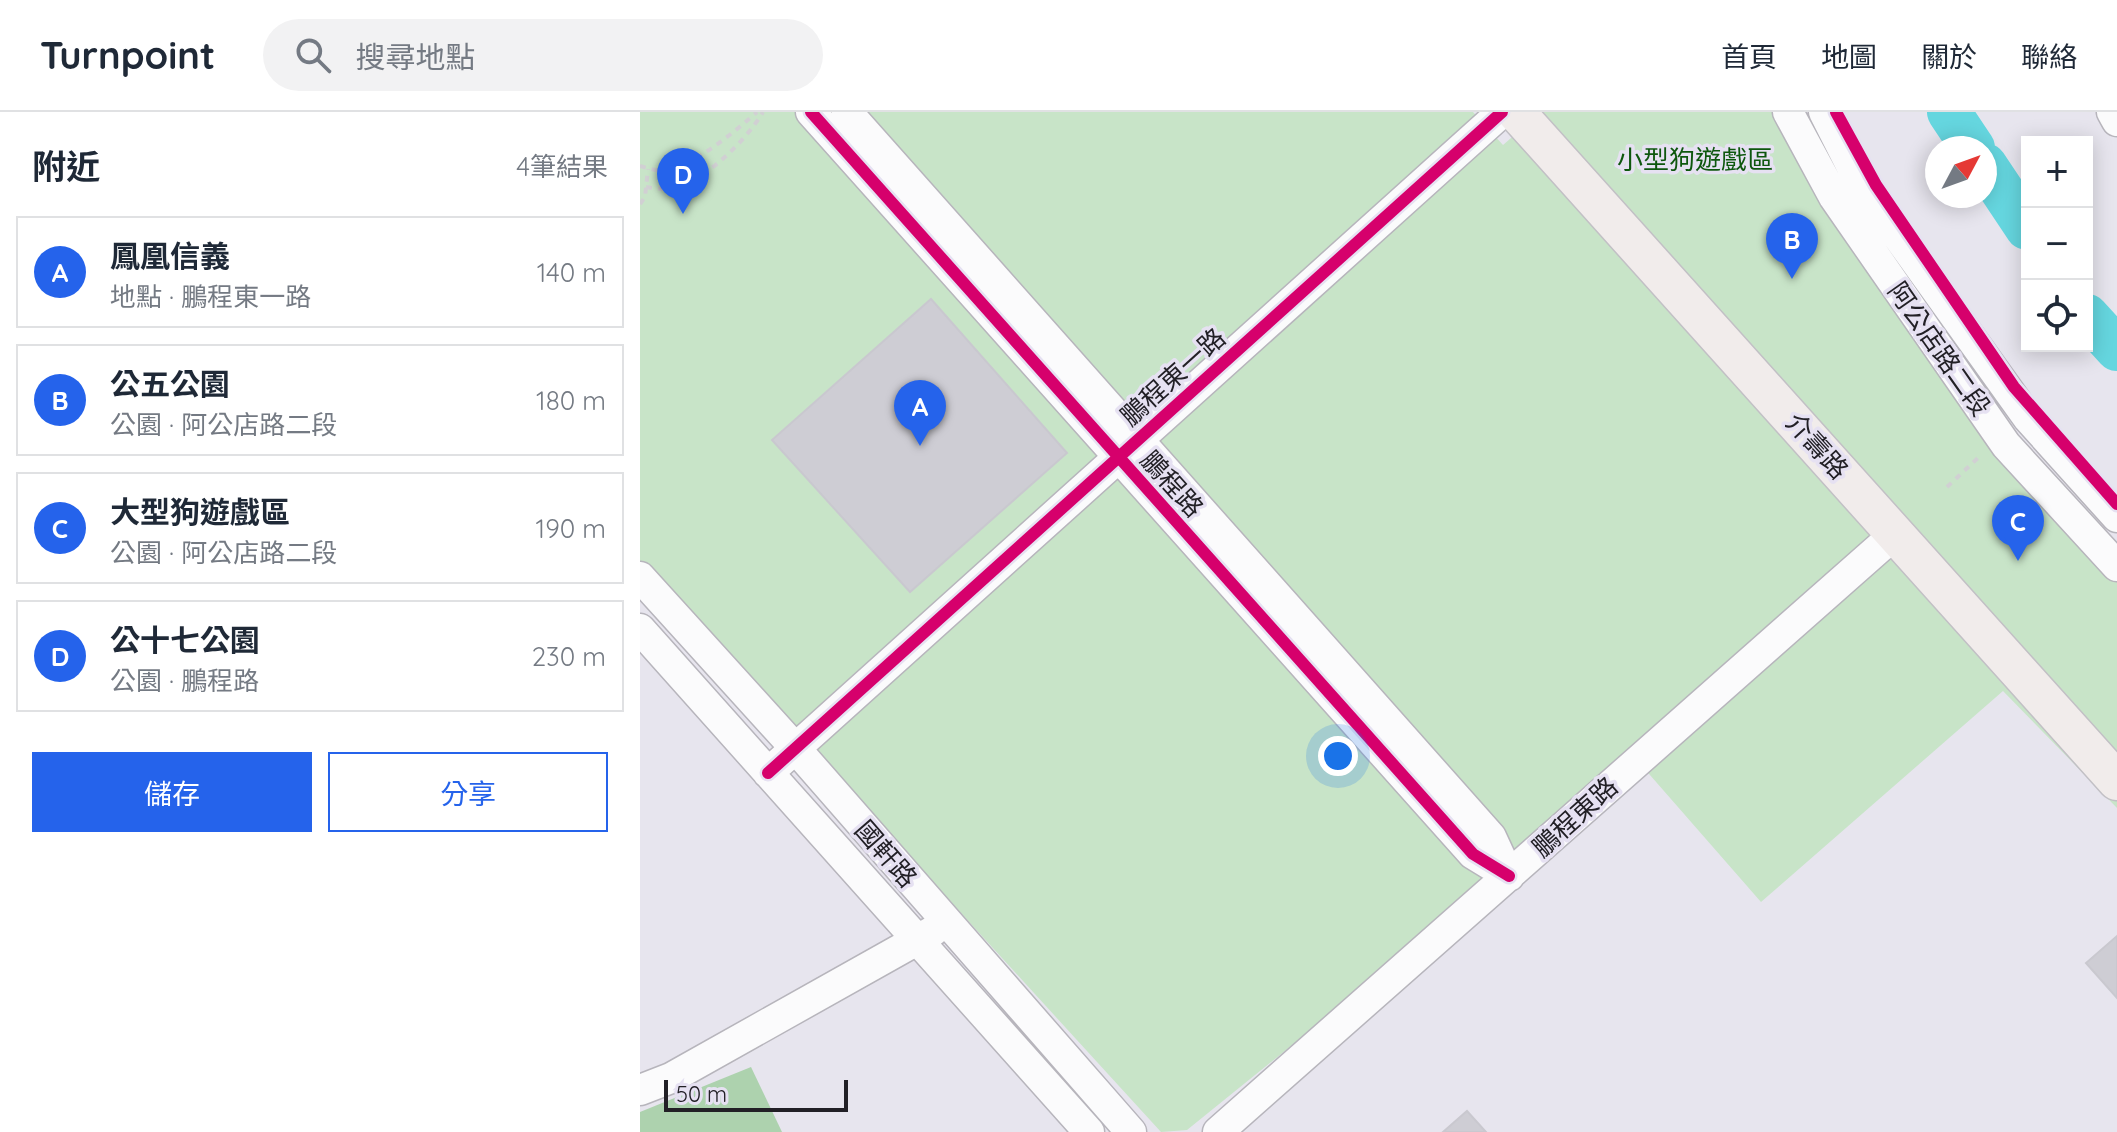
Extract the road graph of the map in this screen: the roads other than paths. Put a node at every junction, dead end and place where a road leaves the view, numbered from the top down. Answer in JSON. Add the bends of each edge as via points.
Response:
{"nodes":[{"id":1,"x":811,"y":112,"type":"edge"},
{"id":2,"x":847,"y":112,"type":"edge"},
{"id":3,"x":1502,"y":112,"type":"edge"},
{"id":4,"x":1516,"y":112,"type":"edge"},
{"id":5,"x":1788,"y":112,"type":"edge"},
{"id":6,"x":1824,"y":112,"type":"edge"},
{"id":7,"x":2112,"y":112,"type":"edge"},
{"id":8,"x":2117,"y":121,"type":"edge"},
{"id":9,"x":1128,"y":448,"type":"junction"},
{"id":10,"x":2117,"y":517,"type":"edge"},
{"id":11,"x":1895,"y":534,"type":"junction"},
{"id":12,"x":2117,"y":566,"type":"edge"},
{"id":13,"x":640,"y":577,"type":"edge"},
{"id":14,"x":640,"y":629,"type":"edge"},
{"id":15,"x":796,"y":749,"type":"junction"},
{"id":16,"x":768,"y":773,"type":"junction"},
{"id":17,"x":2117,"y":781,"type":"edge"},
{"id":18,"x":1509,"y":876,"type":"junction"},
{"id":19,"x":947,"y":924,"type":"junction"},
{"id":20,"x":917,"y":940,"type":"junction"},
{"id":21,"x":640,"y":1090,"type":"edge"},
{"id":22,"x":1089,"y":1132,"type":"edge"},
{"id":23,"x":1131,"y":1132,"type":"edge"},
{"id":24,"x":1218,"y":1132,"type":"edge"}],
"edges":[{"from":1,"to":9,"type":"street","name":"鵬程路"},
{"from":2,"to":9,"type":"street","name":"鵬程路"},
{"from":3,"to":9,"type":"street","name":"鵬程東一路"},
{"from":4,"to":11,"type":"main road","name":"介壽路"},
{"from":5,"to":12,"type":"street","name":"阿公店路二段","via":[[1834,197],[2000,437]]},
{"from":6,"to":10,"type":"street","name":"阿公店路二段","via":[[1861,185],[2028,418]]},
{"from":7,"to":8,"type":"street"},
{"from":9,"to":15,"type":"street","name":"鵬程東一路"},
{"from":9,"to":18,"type":"street","name":"鵬程路","via":[[1491,837]]},
{"from":11,"to":17,"type":"main road","name":"介壽路"},
{"from":11,"to":18,"type":"street","name":"鵬程東路"},
{"from":13,"to":15,"type":"street","name":"國軒路"},
{"from":14,"to":16,"type":"street","name":"國軒路"},
{"from":15,"to":16,"type":"street","name":"鵬程東一路"},
{"from":15,"to":19,"type":"street","name":"國軒路"},
{"from":16,"to":20,"type":"street","name":"國軒路"},
{"from":18,"to":24,"type":"street","name":"鵬程東路"},
{"from":19,"to":20,"type":"street"},
{"from":19,"to":23,"type":"street","name":"國軒路"},
{"from":20,"to":21,"type":"street","via":[[671,1078]]},
{"from":20,"to":22,"type":"street","name":"國軒路"}]}
